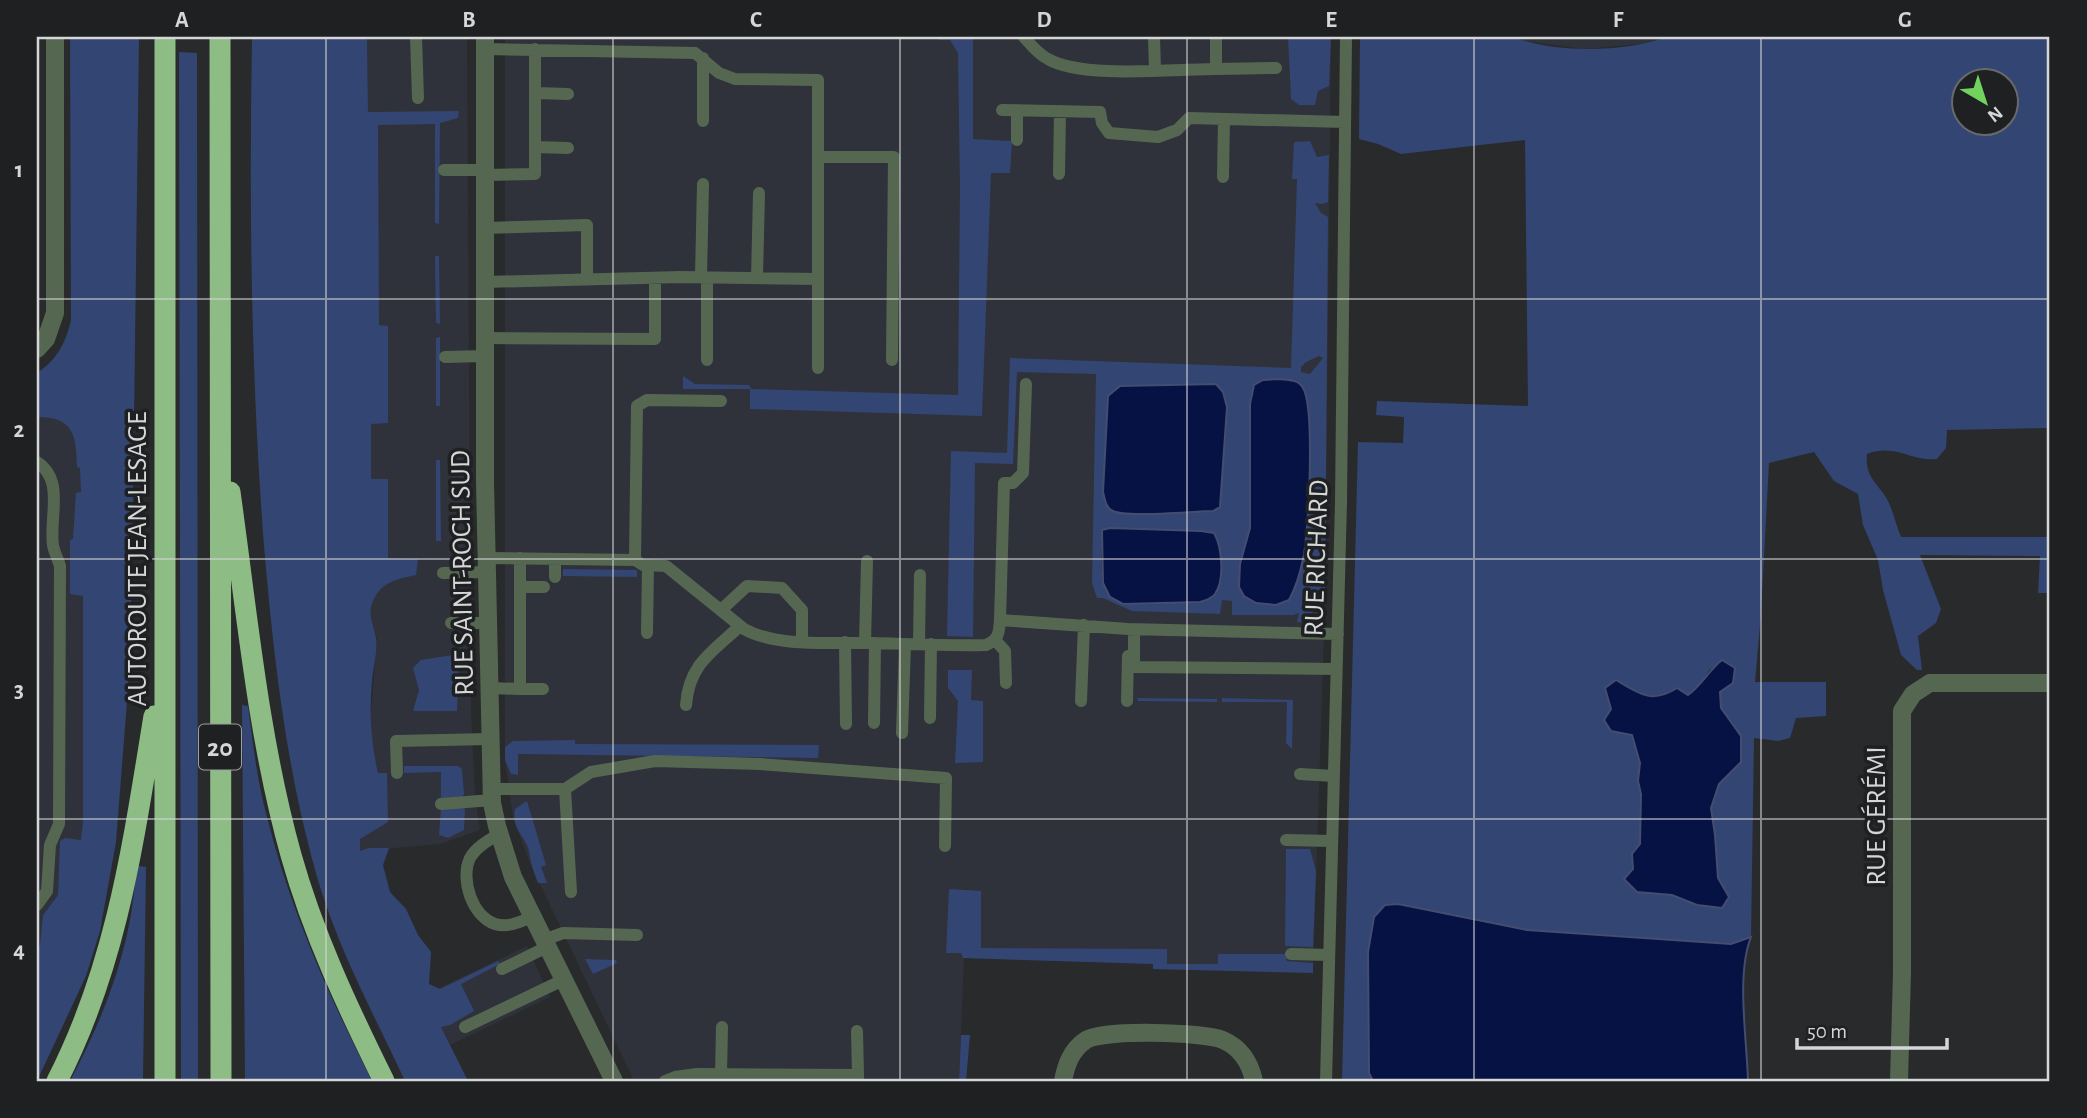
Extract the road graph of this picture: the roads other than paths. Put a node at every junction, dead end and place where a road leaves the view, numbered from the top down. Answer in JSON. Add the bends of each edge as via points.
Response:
{"nodes":[{"id":1,"x":55,"y":37,"type":"edge"},
{"id":2,"x":164,"y":37,"type":"edge"},
{"id":3,"x":220,"y":37,"type":"edge"},
{"id":4,"x":416,"y":37,"type":"edge"},
{"id":5,"x":1024,"y":37,"type":"edge"},
{"id":6,"x":1154,"y":37,"type":"edge"},
{"id":7,"x":1216,"y":37,"type":"edge"},
{"id":8,"x":1346,"y":37,"type":"edge"},
{"id":9,"x":485,"y":43,"type":"edge"},
{"id":10,"x":536,"y":50,"type":"junction"},
{"id":11,"x":704,"y":58,"type":"junction"},
{"id":12,"x":1276,"y":68,"type":"dead end"},
{"id":13,"x":1216,"y":69,"type":"junction"},
{"id":14,"x":1155,"y":70,"type":"junction"},
{"id":15,"x":536,"y":93,"type":"junction"},
{"id":16,"x":568,"y":94,"type":"dead end"},
{"id":17,"x":418,"y":98,"type":"dead end"},
{"id":18,"x":1002,"y":110,"type":"dead end"},
{"id":19,"x":1017,"y":111,"type":"junction"},
{"id":20,"x":1060,"y":111,"type":"junction"},
{"id":21,"x":1224,"y":119,"type":"junction"},
{"id":22,"x":703,"y":121,"type":"dead end"},
{"id":23,"x":1345,"y":122,"type":"junction"},
{"id":24,"x":1017,"y":140,"type":"dead end"},
{"id":25,"x":535,"y":147,"type":"junction"},
{"id":26,"x":568,"y":148,"type":"dead end"},
{"id":27,"x":818,"y":157,"type":"junction"},
{"id":28,"x":444,"y":170,"type":"dead end"},
{"id":29,"x":485,"y":172,"type":"junction"},
{"id":30,"x":1059,"y":174,"type":"dead end"},
{"id":31,"x":1223,"y":177,"type":"dead end"},
{"id":32,"x":703,"y":184,"type":"dead end"},
{"id":33,"x":758,"y":193,"type":"dead end"},
{"id":34,"x":485,"y":228,"type":"junction"},
{"id":35,"x":704,"y":277,"type":"junction"},
{"id":36,"x":655,"y":278,"type":"junction"},
{"id":37,"x":757,"y":278,"type":"junction"},
{"id":38,"x":587,"y":279,"type":"junction"},
{"id":39,"x":818,"y":279,"type":"junction"},
{"id":40,"x":485,"y":282,"type":"junction"},
{"id":41,"x":485,"y":347,"type":"junction"},
{"id":42,"x":37,"y":349,"type":"edge"},
{"id":43,"x":445,"y":357,"type":"dead end"},
{"id":44,"x":707,"y":360,"type":"dead end"},
{"id":45,"x":892,"y":360,"type":"dead end"},
{"id":46,"x":818,"y":368,"type":"dead end"},
{"id":47,"x":1026,"y":384,"type":"dead end"},
{"id":48,"x":721,"y":401,"type":"dead end"},
{"id":49,"x":219,"y":414,"type":"junction"},
{"id":50,"x":37,"y":461,"type":"edge"},
{"id":51,"x":520,"y":558,"type":"junction"},
{"id":52,"x":555,"y":559,"type":"junction"},
{"id":53,"x":635,"y":560,"type":"junction"},
{"id":54,"x":867,"y":561,"type":"dead end"},
{"id":55,"x":487,"y":565,"type":"junction"},
{"id":56,"x":648,"y":565,"type":"junction"},
{"id":57,"x":443,"y":573,"type":"dead end"},
{"id":58,"x":920,"y":575,"type":"dead end"},
{"id":59,"x":555,"y":576,"type":"dead end"},
{"id":60,"x":520,"y":587,"type":"junction"},
{"id":61,"x":544,"y":587,"type":"dead end"},
{"id":62,"x":721,"y":610,"type":"junction"},
{"id":63,"x":1000,"y":620,"type":"junction"},
{"id":64,"x":451,"y":623,"type":"dead end"},
{"id":65,"x":488,"y":623,"type":"junction"},
{"id":66,"x":1084,"y":625,"type":"junction"},
{"id":67,"x":740,"y":626,"type":"junction"},
{"id":68,"x":1131,"y":629,"type":"junction"},
{"id":69,"x":647,"y":633,"type":"dead end"},
{"id":70,"x":1338,"y":634,"type":"junction"},
{"id":71,"x":996,"y":640,"type":"junction"},
{"id":72,"x":802,"y":641,"type":"junction"},
{"id":73,"x":845,"y":642,"type":"junction"},
{"id":74,"x":870,"y":643,"type":"junction"},
{"id":75,"x":905,"y":644,"type":"junction"},
{"id":76,"x":925,"y":644,"type":"junction"},
{"id":77,"x":164,"y":659,"type":"junction"},
{"id":78,"x":1336,"y":669,"type":"junction"},
{"id":79,"x":1006,"y":683,"type":"dead end"},
{"id":80,"x":2050,"y":683,"type":"edge"},
{"id":81,"x":489,"y":688,"type":"junction"},
{"id":82,"x":520,"y":689,"type":"junction"},
{"id":83,"x":544,"y":689,"type":"dead end"},
{"id":84,"x":1081,"y":701,"type":"dead end"},
{"id":85,"x":1127,"y":701,"type":"dead end"},
{"id":86,"x":687,"y":705,"type":"dead end"},
{"id":87,"x":930,"y":718,"type":"dead end"},
{"id":88,"x":874,"y":723,"type":"dead end"},
{"id":89,"x":846,"y":724,"type":"dead end"},
{"id":90,"x":902,"y":733,"type":"dead end"},
{"id":91,"x":490,"y":739,"type":"junction"},
{"id":92,"x":397,"y":773,"type":"dead end"},
{"id":93,"x":1300,"y":774,"type":"dead end"},
{"id":94,"x":1334,"y":776,"type":"junction"},
{"id":95,"x":565,"y":789,"type":"junction"},
{"id":96,"x":492,"y":795,"type":"junction"},
{"id":97,"x":441,"y":804,"type":"dead end"},
{"id":98,"x":499,"y":834,"type":"junction"},
{"id":99,"x":1286,"y":840,"type":"dead end"},
{"id":100,"x":1332,"y":841,"type":"junction"},
{"id":101,"x":945,"y":846,"type":"dead end"},
{"id":102,"x":571,"y":892,"type":"dead end"},
{"id":103,"x":37,"y":905,"type":"edge"},
{"id":104,"x":532,"y":917,"type":"junction"},
{"id":105,"x":637,"y":935,"type":"dead end"},
{"id":106,"x":545,"y":944,"type":"junction"},
{"id":107,"x":1291,"y":954,"type":"dead end"},
{"id":108,"x":1329,"y":955,"type":"junction"},
{"id":109,"x":502,"y":969,"type":"dead end"},
{"id":110,"x":563,"y":980,"type":"junction"},
{"id":111,"x":465,"y":1027,"type":"dead end"},
{"id":112,"x":722,"y":1027,"type":"dead end"},
{"id":113,"x":857,"y":1031,"type":"dead end"},
{"id":114,"x":722,"y":1074,"type":"junction"},
{"id":115,"x":699,"y":1078,"type":"edge"},
{"id":116,"x":858,"y":1078,"type":"edge"},
{"id":117,"x":57,"y":1081,"type":"edge"},
{"id":118,"x":165,"y":1081,"type":"edge"},
{"id":119,"x":221,"y":1081,"type":"edge"},
{"id":120,"x":384,"y":1081,"type":"edge"},
{"id":121,"x":614,"y":1081,"type":"edge"},
{"id":122,"x":665,"y":1081,"type":"edge"},
{"id":123,"x":1063,"y":1081,"type":"edge"},
{"id":124,"x":1254,"y":1081,"type":"edge"},
{"id":125,"x":1326,"y":1081,"type":"edge"},
{"id":126,"x":1899,"y":1081,"type":"edge"}],
"edges":[{"from":1,"to":42,"type":"street","via":[[55,313],[46,339]]},
{"from":2,"to":77,"type":"highway","name":"AUTOROUTE JEAN-LESAGE","number":"20"},
{"from":3,"to":49,"type":"highway","number":"20"},
{"from":4,"to":17,"type":"lane"},
{"from":5,"to":14,"type":"lane","via":[[1039,53],[1061,65],[1096,71]]},
{"from":6,"to":14,"type":"lane"},
{"from":7,"to":13,"type":"lane"},
{"from":8,"to":23,"type":"lane","name":"RUE RICHARD"},
{"from":9,"to":10,"type":"lane"},
{"from":9,"to":29,"type":"street","name":"RUE SAINT-ROCH SUD"},
{"from":10,"to":11,"type":"lane","via":[[695,53]]},
{"from":10,"to":15,"type":"lane"},
{"from":11,"to":22,"type":"lane"},
{"from":11,"to":27,"type":"lane","via":[[719,73],[735,79],[818,80]]},
{"from":12,"to":13,"type":"lane"},
{"from":13,"to":14,"type":"lane"},
{"from":15,"to":16,"type":"lane"},
{"from":15,"to":25,"type":"lane"},
{"from":18,"to":19,"type":"lane"},
{"from":19,"to":20,"type":"lane"},
{"from":19,"to":24,"type":"lane"},
{"from":20,"to":21,"type":"lane","via":[[1101,112],[1105,130],[1114,135],[1158,137],[1177,130],[1189,118]]},
{"from":20,"to":30,"type":"lane"},
{"from":21,"to":23,"type":"lane"},
{"from":21,"to":31,"type":"lane"},
{"from":23,"to":70,"type":"lane","name":"RUE RICHARD"},
{"from":25,"to":26,"type":"lane"},
{"from":25,"to":29,"type":"lane","via":[[535,174]]},
{"from":27,"to":39,"type":"lane"},
{"from":27,"to":45,"type":"lane","via":[[894,157]]},
{"from":28,"to":29,"type":"lane"},
{"from":29,"to":34,"type":"street","name":"RUE SAINT-ROCH SUD"},
{"from":32,"to":35,"type":"lane"},
{"from":33,"to":37,"type":"lane"},
{"from":34,"to":38,"type":"lane","via":[[587,225]]},
{"from":34,"to":40,"type":"street","name":"RUE SAINT-ROCH SUD"},
{"from":35,"to":36,"type":"lane"},
{"from":35,"to":37,"type":"lane"},
{"from":35,"to":44,"type":"lane"},
{"from":36,"to":38,"type":"lane"},
{"from":36,"to":41,"type":"lane","via":[[655,338]]},
{"from":37,"to":39,"type":"lane"},
{"from":38,"to":40,"type":"lane"},
{"from":39,"to":46,"type":"lane"},
{"from":40,"to":41,"type":"street","name":"RUE SAINT-ROCH SUD"},
{"from":41,"to":43,"type":"lane"},
{"from":41,"to":55,"type":"street","name":"RUE SAINT-ROCH SUD"},
{"from":47,"to":63,"type":"lane","via":[[1023,473],[1013,483],[1004,483]]},
{"from":48,"to":53,"type":"lane","via":[[647,400],[637,406]]},
{"from":49,"to":119,"type":"highway","number":"20"},
{"from":49,"to":120,"type":"highway","via":[[264,741],[276,797],[318,935]]},
{"from":50,"to":103,"type":"lane","via":[[46,468],[54,488],[53,545],[60,577],[59,824],[50,845],[47,891]]},
{"from":51,"to":52,"type":"lane"},
{"from":51,"to":55,"type":"lane"},
{"from":51,"to":60,"type":"lane"},
{"from":52,"to":53,"type":"lane"},
{"from":52,"to":59,"type":"lane"},
{"from":53,"to":56,"type":"lane"},
{"from":54,"to":74,"type":"lane"},
{"from":55,"to":57,"type":"lane"},
{"from":55,"to":65,"type":"street","name":"RUE SAINT-ROCH SUD"},
{"from":56,"to":62,"type":"lane","via":[[666,566]]},
{"from":56,"to":69,"type":"lane"},
{"from":58,"to":76,"type":"lane"},
{"from":60,"to":61,"type":"lane"},
{"from":60,"to":82,"type":"lane"},
{"from":62,"to":67,"type":"lane"},
{"from":62,"to":72,"type":"lane","via":[[747,586],[782,587],[802,610]]},
{"from":63,"to":66,"type":"lane"},
{"from":63,"to":71,"type":"lane"},
{"from":64,"to":65,"type":"lane"},
{"from":65,"to":81,"type":"street","name":"RUE SAINT-ROCH SUD"},
{"from":66,"to":68,"type":"lane"},
{"from":66,"to":84,"type":"lane"},
{"from":67,"to":72,"type":"lane","via":[[756,636]]},
{"from":67,"to":86,"type":"lane","via":[[695,670]]},
{"from":68,"to":70,"type":"lane"},
{"from":68,"to":78,"type":"lane","via":[[1134,667]]},
{"from":68,"to":85,"type":"lane"},
{"from":70,"to":78,"type":"lane","name":"RUE RICHARD"},
{"from":71,"to":76,"type":"lane","via":[[986,645]]},
{"from":71,"to":79,"type":"lane","via":[[1005,651]]},
{"from":72,"to":73,"type":"lane"},
{"from":73,"to":74,"type":"lane"},
{"from":73,"to":89,"type":"lane"},
{"from":74,"to":75,"type":"lane"},
{"from":74,"to":88,"type":"lane"},
{"from":75,"to":76,"type":"lane"},
{"from":75,"to":90,"type":"lane"},
{"from":76,"to":87,"type":"lane"},
{"from":77,"to":117,"type":"highway","via":[[114,933],[92,1003]]},
{"from":77,"to":118,"type":"highway","name":"AUTOROUTE JEAN-LESAGE","number":"20"},
{"from":78,"to":94,"type":"lane","name":"RUE RICHARD"},
{"from":80,"to":126,"type":"street","name":"RUE GÉRÉMI","via":[[1930,683],[1913,694],[1902,711]]},
{"from":81,"to":82,"type":"lane"},
{"from":81,"to":91,"type":"street","name":"RUE SAINT-ROCH SUD"},
{"from":82,"to":83,"type":"lane"},
{"from":91,"to":92,"type":"lane","via":[[396,741]]},
{"from":91,"to":96,"type":"street","name":"RUE SAINT-ROCH SUD"},
{"from":93,"to":94,"type":"lane"},
{"from":94,"to":100,"type":"lane","name":"RUE RICHARD"},
{"from":95,"to":96,"type":"lane"},
{"from":95,"to":101,"type":"lane","via":[[591,772],[655,761],[946,778]]},
{"from":95,"to":102,"type":"lane"},
{"from":96,"to":97,"type":"lane"},
{"from":96,"to":98,"type":"street","name":"RUE SAINT-ROCH SUD"},
{"from":98,"to":104,"type":"street","name":"RUE SAINT-ROCH SUD"},
{"from":98,"to":104,"type":"lane","via":[[470,858],[466,872],[470,896],[480,913],[495,924],[516,924]]},
{"from":99,"to":100,"type":"lane"},
{"from":100,"to":108,"type":"lane","name":"RUE RICHARD"},
{"from":104,"to":106,"type":"street","name":"RUE SAINT-ROCH SUD"},
{"from":105,"to":106,"type":"lane","via":[[563,933]]},
{"from":106,"to":109,"type":"lane"},
{"from":106,"to":110,"type":"street","name":"RUE SAINT-ROCH SUD"},
{"from":107,"to":108,"type":"lane"},
{"from":108,"to":125,"type":"lane","name":"RUE RICHARD"},
{"from":110,"to":111,"type":"lane"},
{"from":110,"to":121,"type":"street","name":"RUE SAINT-ROCH SUD"},
{"from":112,"to":114,"type":"lane"},
{"from":113,"to":116,"type":"lane"},
{"from":114,"to":115,"type":"lane"},
{"from":114,"to":116,"type":"lane"},
{"from":115,"to":122,"type":"lane"},
{"from":123,"to":124,"type":"street","via":[[1068,1061],[1088,1039],[1102,1034],[1164,1033],[1222,1040],[1247,1060]]}]}
